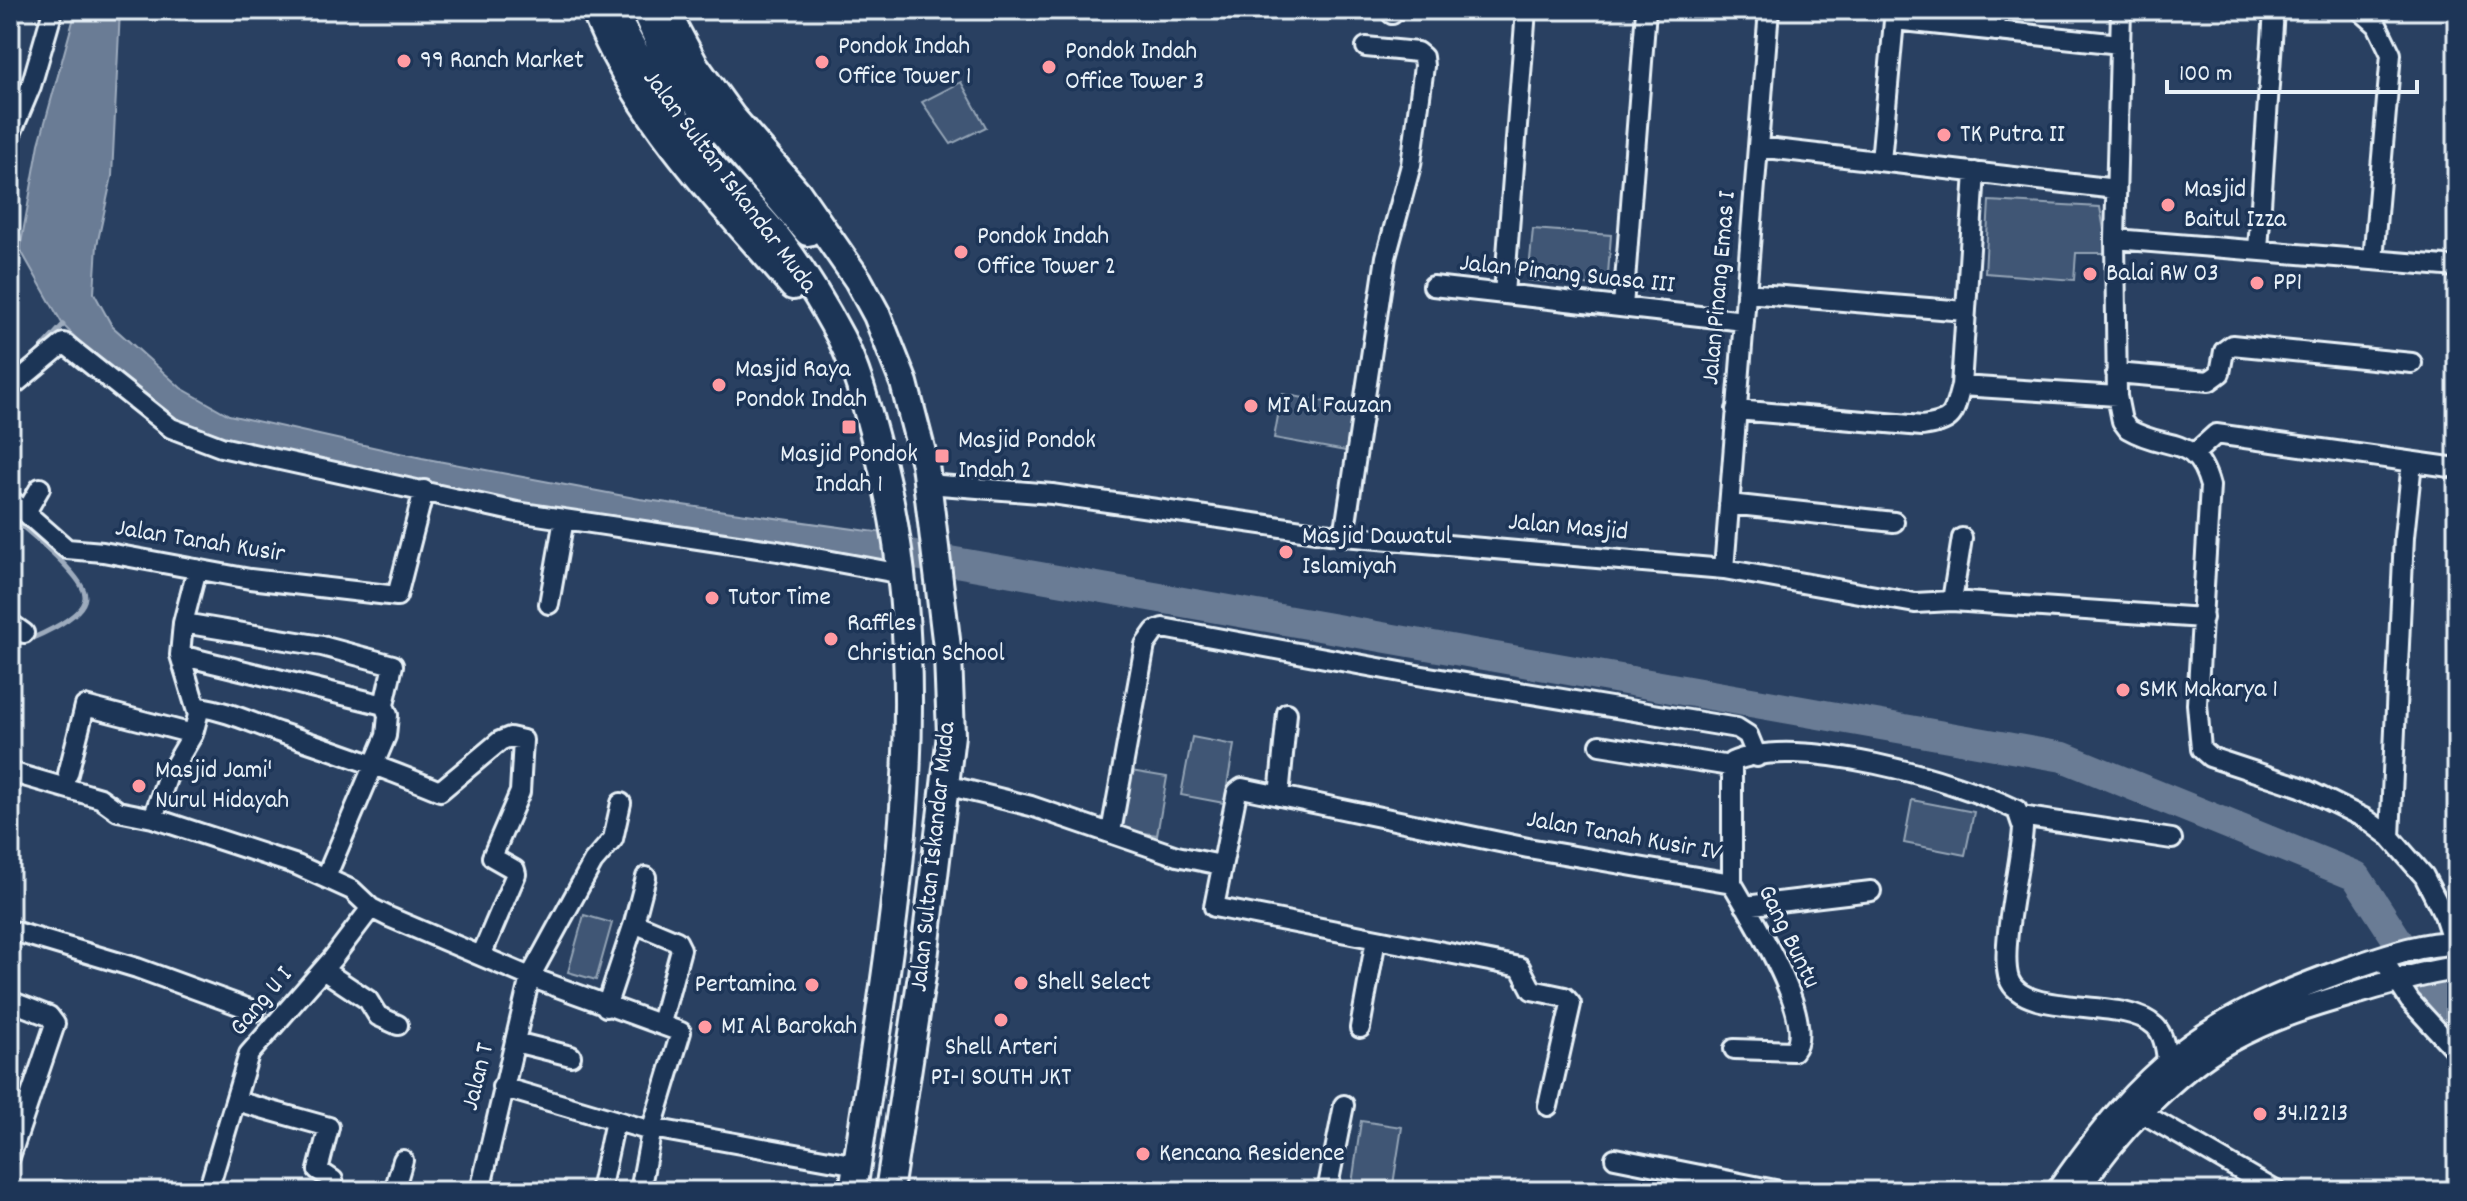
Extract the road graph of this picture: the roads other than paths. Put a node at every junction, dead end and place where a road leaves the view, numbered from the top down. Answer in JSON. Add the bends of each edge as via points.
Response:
{"nodes":[{"id":1,"x":53,"y":10,"type":"edge"},
{"id":2,"x":595,"y":10,"type":"edge"},
{"id":3,"x":612,"y":10,"type":"edge"},
{"id":4,"x":645,"y":10,"type":"edge"},
{"id":5,"x":665,"y":10,"type":"edge"},
{"id":6,"x":1526,"y":10,"type":"edge"},
{"id":7,"x":1646,"y":10,"type":"edge"},
{"id":8,"x":1769,"y":10,"type":"edge"},
{"id":9,"x":1996,"y":10,"type":"edge"},
{"id":10,"x":2121,"y":10,"type":"edge"},
{"id":11,"x":2274,"y":10,"type":"edge"},
{"id":12,"x":2360,"y":10,"type":"edge"},
{"id":13,"x":1894,"y":15,"type":"edge"},
{"id":14,"x":1995,"y":31,"type":"junction"},
{"id":15,"x":2120,"y":44,"type":"junction"},
{"id":16,"x":1366,"y":47,"type":"dead end"},
{"id":17,"x":10,"y":136,"type":"edge"},
{"id":18,"x":1758,"y":147,"type":"junction"},
{"id":19,"x":1881,"y":161,"type":"junction"},
{"id":20,"x":1975,"y":172,"type":"junction"},
{"id":21,"x":2116,"y":189,"type":"junction"},
{"id":22,"x":2115,"y":239,"type":"junction"},
{"id":23,"x":2258,"y":250,"type":"junction"},
{"id":24,"x":2373,"y":260,"type":"junction"},
{"id":25,"x":2457,"y":267,"type":"edge"},
{"id":26,"x":1433,"y":286,"type":"dead end"},
{"id":27,"x":865,"y":293,"type":"junction"},
{"id":28,"x":1746,"y":293,"type":"junction"},
{"id":29,"x":1504,"y":294,"type":"junction"},
{"id":30,"x":1623,"y":307,"type":"junction"},
{"id":31,"x":823,"y":311,"type":"junction"},
{"id":32,"x":1965,"y":311,"type":"junction"},
{"id":33,"x":1744,"y":321,"type":"junction"},
{"id":34,"x":2412,"y":363,"type":"dead end"},
{"id":35,"x":2116,"y":373,"type":"junction"},
{"id":36,"x":1961,"y":386,"type":"junction"},
{"id":37,"x":10,"y":388,"type":"edge"},
{"id":38,"x":2117,"y":396,"type":"junction"},
{"id":39,"x":1736,"y":410,"type":"junction"},
{"id":40,"x":2196,"y":452,"type":"junction"},
{"id":41,"x":2412,"y":462,"type":"junction"},
{"id":42,"x":2457,"y":468,"type":"edge"},
{"id":43,"x":928,"y":484,"type":"junction"},
{"id":44,"x":40,"y":488,"type":"dead end"},
{"id":45,"x":424,"y":490,"type":"junction"},
{"id":46,"x":10,"y":499,"type":"edge"},
{"id":47,"x":1729,"y":504,"type":"junction"},
{"id":48,"x":26,"y":512,"type":"junction"},
{"id":49,"x":564,"y":519,"type":"junction"},
{"id":50,"x":1894,"y":522,"type":"dead end"},
{"id":51,"x":1344,"y":536,"type":"junction"},
{"id":52,"x":1962,"y":538,"type":"dead end"},
{"id":53,"x":902,"y":564,"type":"junction"},
{"id":54,"x":197,"y":569,"type":"junction"},
{"id":55,"x":1724,"y":569,"type":"junction"},
{"id":56,"x":1952,"y":601,"type":"junction"},
{"id":57,"x":549,"y":604,"type":"dead end"},
{"id":58,"x":2203,"y":618,"type":"junction"},
{"id":59,"x":183,"y":623,"type":"junction"},
{"id":60,"x":180,"y":655,"type":"junction"},
{"id":61,"x":384,"y":705,"type":"junction"},
{"id":62,"x":196,"y":706,"type":"junction"},
{"id":63,"x":1287,"y":713,"type":"dead end"},
{"id":64,"x":193,"y":734,"type":"junction"},
{"id":65,"x":1600,"y":745,"type":"dead end"},
{"id":66,"x":1757,"y":757,"type":"junction"},
{"id":67,"x":376,"y":763,"type":"junction"},
{"id":68,"x":1730,"y":766,"type":"junction"},
{"id":69,"x":10,"y":772,"type":"edge"},
{"id":70,"x":68,"y":774,"type":"dead end"},
{"id":71,"x":946,"y":785,"type":"junction"},
{"id":72,"x":1279,"y":796,"type":"junction"},
{"id":73,"x":621,"y":803,"type":"dead end"},
{"id":74,"x":2021,"y":816,"type":"junction"},
{"id":75,"x":153,"y":818,"type":"junction"},
{"id":76,"x":1111,"y":832,"type":"junction"},
{"id":77,"x":2390,"y":837,"type":"junction"},
{"id":78,"x":2172,"y":839,"type":"dead end"},
{"id":79,"x":1221,"y":865,"type":"junction"},
{"id":80,"x":326,"y":877,"type":"junction"},
{"id":81,"x":646,"y":877,"type":"dead end"},
{"id":82,"x":1732,"y":883,"type":"junction"},
{"id":83,"x":1871,"y":891,"type":"dead end"},
{"id":84,"x":1745,"y":906,"type":"junction"},
{"id":85,"x":371,"y":908,"type":"junction"},
{"id":86,"x":634,"y":923,"type":"junction"},
{"id":87,"x":10,"y":930,"type":"edge"},
{"id":88,"x":1376,"y":939,"type":"junction"},
{"id":89,"x":2455,"y":943,"type":"edge"},
{"id":90,"x":2424,"y":946,"type":"junction"},
{"id":91,"x":481,"y":956,"type":"junction"},
{"id":92,"x":2385,"y":956,"type":"junction"},
{"id":93,"x":2456,"y":968,"type":"edge"},
{"id":94,"x":323,"y":970,"type":"junction"},
{"id":95,"x":530,"y":977,"type":"junction"},
{"id":96,"x":2408,"y":977,"type":"junction"},
{"id":97,"x":10,"y":1001,"type":"edge"},
{"id":98,"x":606,"y":1007,"type":"junction"},
{"id":99,"x":255,"y":1011,"type":"dead end"},
{"id":100,"x":661,"y":1023,"type":"junction"},
{"id":101,"x":398,"y":1025,"type":"dead end"},
{"id":102,"x":1360,"y":1028,"type":"dead end"},
{"id":103,"x":515,"y":1042,"type":"junction"},
{"id":104,"x":1734,"y":1049,"type":"dead end"},
{"id":105,"x":2457,"y":1052,"type":"edge"},
{"id":106,"x":571,"y":1056,"type":"dead end"},
{"id":107,"x":2167,"y":1060,"type":"junction"},
{"id":108,"x":502,"y":1087,"type":"junction"},
{"id":109,"x":236,"y":1101,"type":"junction"},
{"id":110,"x":1344,"y":1105,"type":"dead end"},
{"id":111,"x":1548,"y":1106,"type":"dead end"},
{"id":112,"x":2142,"y":1113,"type":"junction"},
{"id":113,"x":615,"y":1121,"type":"junction"},
{"id":114,"x":652,"y":1130,"type":"junction"},
{"id":115,"x":10,"y":1157,"type":"edge"},
{"id":116,"x":1615,"y":1158,"type":"dead end"},
{"id":117,"x":403,"y":1160,"type":"dead end"},
{"id":118,"x":857,"y":1165,"type":"junction"},
{"id":119,"x":208,"y":1191,"type":"edge"},
{"id":120,"x":333,"y":1191,"type":"edge"},
{"id":121,"x":394,"y":1191,"type":"edge"},
{"id":122,"x":480,"y":1191,"type":"edge"},
{"id":123,"x":600,"y":1191,"type":"edge"},
{"id":124,"x":640,"y":1191,"type":"edge"},
{"id":125,"x":853,"y":1191,"type":"edge"},
{"id":126,"x":889,"y":1191,"type":"edge"},
{"id":127,"x":1327,"y":1191,"type":"edge"},
{"id":128,"x":1780,"y":1191,"type":"edge"},
{"id":129,"x":2058,"y":1191,"type":"edge"},
{"id":130,"x":2077,"y":1191,"type":"edge"},
{"id":131,"x":2276,"y":1191,"type":"edge"}],
"edges":[{"from":1,"to":17,"type":"street"},
{"from":2,"to":31,"type":"highway","name":"Jalan Sultan Iskandar Muda","via":[[626,79],[694,173],[805,300]]},
{"from":3,"to":31,"type":"highway","name":"Jalan Sultan Iskandar Muda","via":[[673,116],[779,240]]},
{"from":4,"to":27,"type":"highway","name":"Jalan Sultan Iskandar Muda","via":[[669,65],[703,112]]},
{"from":5,"to":27,"type":"highway","name":"Jalan Sultan Iskandar Muda","via":[[702,75],[797,192]]},
{"from":6,"to":29,"type":"street"},
{"from":7,"to":30,"type":"street"},
{"from":8,"to":18,"type":"street","name":"Jalan Pinang Emas I"},
{"from":9,"to":14,"type":"street"},
{"from":10,"to":15,"type":"street"},
{"from":11,"to":23,"type":"street"},
{"from":12,"to":24,"type":"street","via":[[2377,25],[2391,54]]},
{"from":13,"to":14,"type":"street"},
{"from":13,"to":19,"type":"street"},
{"from":14,"to":15,"type":"street"},
{"from":15,"to":21,"type":"street"},
{"from":16,"to":51,"type":"street","via":[[1417,52],[1424,66],[1411,165],[1386,257]]},
{"from":18,"to":19,"type":"street"},
{"from":18,"to":28,"type":"street","name":"Jalan Pinang Emas I"},
{"from":19,"to":20,"type":"street"},
{"from":20,"to":21,"type":"street"},
{"from":20,"to":32,"type":"street"},
{"from":21,"to":22,"type":"street"},
{"from":22,"to":23,"type":"street"},
{"from":22,"to":35,"type":"street"},
{"from":23,"to":24,"type":"street"},
{"from":24,"to":25,"type":"street"},
{"from":26,"to":29,"type":"street","name":"Jalan Pinang Suasa III"},
{"from":27,"to":43,"type":"highway","name":"Jalan Sultan Iskandar Muda","via":[[904,383]]},
{"from":28,"to":32,"type":"street"},
{"from":28,"to":33,"type":"street","name":"Jalan Pinang Emas I"},
{"from":29,"to":30,"type":"street","name":"Jalan Pinang Suasa III"},
{"from":30,"to":33,"type":"street","name":"Jalan Pinang Suasa III"},
{"from":31,"to":53,"type":"highway","name":"Jalan Sultan Iskandar Muda","via":[[857,373]]},
{"from":32,"to":36,"type":"street"},
{"from":33,"to":39,"type":"street","name":"Jalan Pinang Emas I"},
{"from":34,"to":35,"type":"street","via":[[2232,345],[2224,351],[2220,373],[2209,381]]},
{"from":35,"to":38,"type":"street"},
{"from":36,"to":38,"type":"street"},
{"from":36,"to":39,"type":"street","via":[[1954,415],[1922,426]]},
{"from":37,"to":45,"type":"street","via":[[64,343],[171,428],[197,439]]},
{"from":38,"to":40,"type":"street","via":[[2128,429]]},
{"from":39,"to":47,"type":"street","name":"Jalan Pinang Emas I"},
{"from":40,"to":41,"type":"street","via":[[2216,434]]},
{"from":40,"to":58,"type":"street","via":[[2210,486]]},
{"from":41,"to":42,"type":"street"},
{"from":41,"to":77,"type":"street"},
{"from":43,"to":51,"type":"street","name":"Jalan Masjid","via":[[1052,494]]},
{"from":43,"to":71,"type":"highway","name":"Jalan Sultan Iskandar Muda","via":[[951,735]]},
{"from":44,"to":48,"type":"street"},
{"from":45,"to":49,"type":"street"},
{"from":45,"to":54,"type":"street","name":"Jalan Tanah Kusir","via":[[400,593]]},
{"from":46,"to":48,"type":"street","name":"Jalan Tanah Kusir"},
{"from":47,"to":50,"type":"street"},
{"from":47,"to":55,"type":"street","name":"Jalan Pinang Emas I"},
{"from":48,"to":54,"type":"street","name":"Jalan Tanah Kusir","via":[[67,549]]},
{"from":49,"to":53,"type":"street"},
{"from":49,"to":57,"type":"street"},
{"from":51,"to":55,"type":"street","name":"Jalan Masjid"},
{"from":52,"to":56,"type":"street"},
{"from":53,"to":118,"type":"highway","name":"Jalan Sultan Iskandar Muda","via":[[908,671],[904,819]]},
{"from":54,"to":59,"type":"street"},
{"from":55,"to":56,"type":"street","name":"Jalan Masjid","via":[[1915,603]]},
{"from":56,"to":58,"type":"street","name":"Jalan Masjid"},
{"from":58,"to":77,"type":"street","via":[[2197,704],[2201,749],[2210,757],[2328,799]]},
{"from":59,"to":60,"type":"street"},
{"from":59,"to":61,"type":"street","via":[[385,661],[394,668]]},
{"from":60,"to":61,"type":"street"},
{"from":60,"to":62,"type":"street"},
{"from":61,"to":67,"type":"street","via":[[388,725]]},
{"from":62,"to":64,"type":"street"},
{"from":62,"to":67,"type":"street","via":[[232,712]]},
{"from":63,"to":72,"type":"street"},
{"from":64,"to":70,"type":"street","via":[[85,706]]},
{"from":64,"to":75,"type":"street","via":[[167,778]]},
{"from":65,"to":68,"type":"street"},
{"from":66,"to":68,"type":"street"},
{"from":66,"to":74,"type":"street","via":[[1794,753],[1883,764],[2006,805]]},
{"from":66,"to":76,"type":"street","via":[[1748,735],[1737,728],[1163,628],[1145,645]]},
{"from":67,"to":80,"type":"street"},
{"from":67,"to":91,"type":"street","via":[[440,791],[500,741],[515,738],[525,743],[520,792],[492,857],[516,874]]},
{"from":68,"to":82,"type":"street","name":"Jalan Tanah Kusir IV"},
{"from":69,"to":75,"type":"street","via":[[100,798],[118,811]]},
{"from":71,"to":76,"type":"street"},
{"from":71,"to":126,"type":"highway","name":"Jalan Sultan Iskandar Muda"},
{"from":72,"to":79,"type":"street","name":"Jalan Tanah Kusir IV","via":[[1242,788],[1237,792]]},
{"from":72,"to":82,"type":"street","name":"Jalan Tanah Kusir IV"},
{"from":73,"to":95,"type":"street","name":"Jalan T","via":[[613,839],[593,862]]},
{"from":74,"to":78,"type":"street"},
{"from":74,"to":107,"type":"street","via":[[2007,957],[2013,986],[2044,1002],[2140,1016],[2157,1027]]},
{"from":75,"to":80,"type":"street"},
{"from":76,"to":79,"type":"street"},
{"from":77,"to":89,"type":"street","via":[[2424,876]]},
{"from":79,"to":88,"type":"street","name":"Jalan Tanah Kusir IV","via":[[1216,909]]},
{"from":80,"to":85,"type":"street","via":[[352,890]]},
{"from":81,"to":86,"type":"street"},
{"from":82,"to":84,"type":"street","name":"Gang Buntu"},
{"from":83,"to":84,"type":"street"},
{"from":84,"to":104,"type":"street","name":"Gang Buntu","via":[[1794,1005],[1797,1045],[1793,1051]]},
{"from":85,"to":91,"type":"street"},
{"from":85,"to":94,"type":"street","name":"Gang U I"},
{"from":86,"to":98,"type":"street"},
{"from":86,"to":100,"type":"street","via":[[675,940],[681,949]]},
{"from":87,"to":99,"type":"street"},
{"from":88,"to":102,"type":"street"},
{"from":88,"to":111,"type":"street","name":"Jalan Tanah Kusir IV","via":[[1517,965],[1532,990],[1565,997],[1571,1004]]},
{"from":89,"to":90,"type":"main road"},
{"from":90,"to":92,"type":"main road"},
{"from":90,"to":96,"type":"main road"},
{"from":91,"to":95,"type":"street"},
{"from":92,"to":96,"type":"street"},
{"from":92,"to":107,"type":"main road","via":[[2266,1000],[2210,1028]]},
{"from":93,"to":96,"type":"main road"},
{"from":94,"to":101,"type":"street","via":[[368,1000],[378,1016]]},
{"from":94,"to":109,"type":"street","name":"Gang U I","via":[[256,1043]]},
{"from":95,"to":98,"type":"street"},
{"from":95,"to":103,"type":"street","name":"Jalan T"},
{"from":96,"to":105,"type":"street"},
{"from":96,"to":112,"type":"main road","via":[[2288,1013],[2228,1041]]},
{"from":97,"to":115,"type":"street","via":[[49,1016],[55,1024]]},
{"from":98,"to":100,"type":"street"},
{"from":100,"to":114,"type":"street","via":[[682,1034]]},
{"from":103,"to":106,"type":"street"},
{"from":103,"to":108,"type":"street","name":"Jalan T"},
{"from":107,"to":129,"type":"main road","via":[[2124,1104]]},
{"from":108,"to":113,"type":"street"},
{"from":108,"to":122,"type":"street","name":"Jalan T"},
{"from":109,"to":119,"type":"street","name":"Gang U I"},
{"from":109,"to":120,"type":"street","via":[[328,1126],[318,1170],[333,1180]]},
{"from":110,"to":127,"type":"street"},
{"from":112,"to":130,"type":"main road"},
{"from":112,"to":131,"type":"street"},
{"from":113,"to":114,"type":"street"},
{"from":113,"to":123,"type":"street"},
{"from":114,"to":118,"type":"street"},
{"from":114,"to":124,"type":"street"},
{"from":116,"to":128,"type":"street"},
{"from":117,"to":121,"type":"street"},
{"from":118,"to":125,"type":"highway","name":"Jalan Sultan Iskandar Muda"}]}
